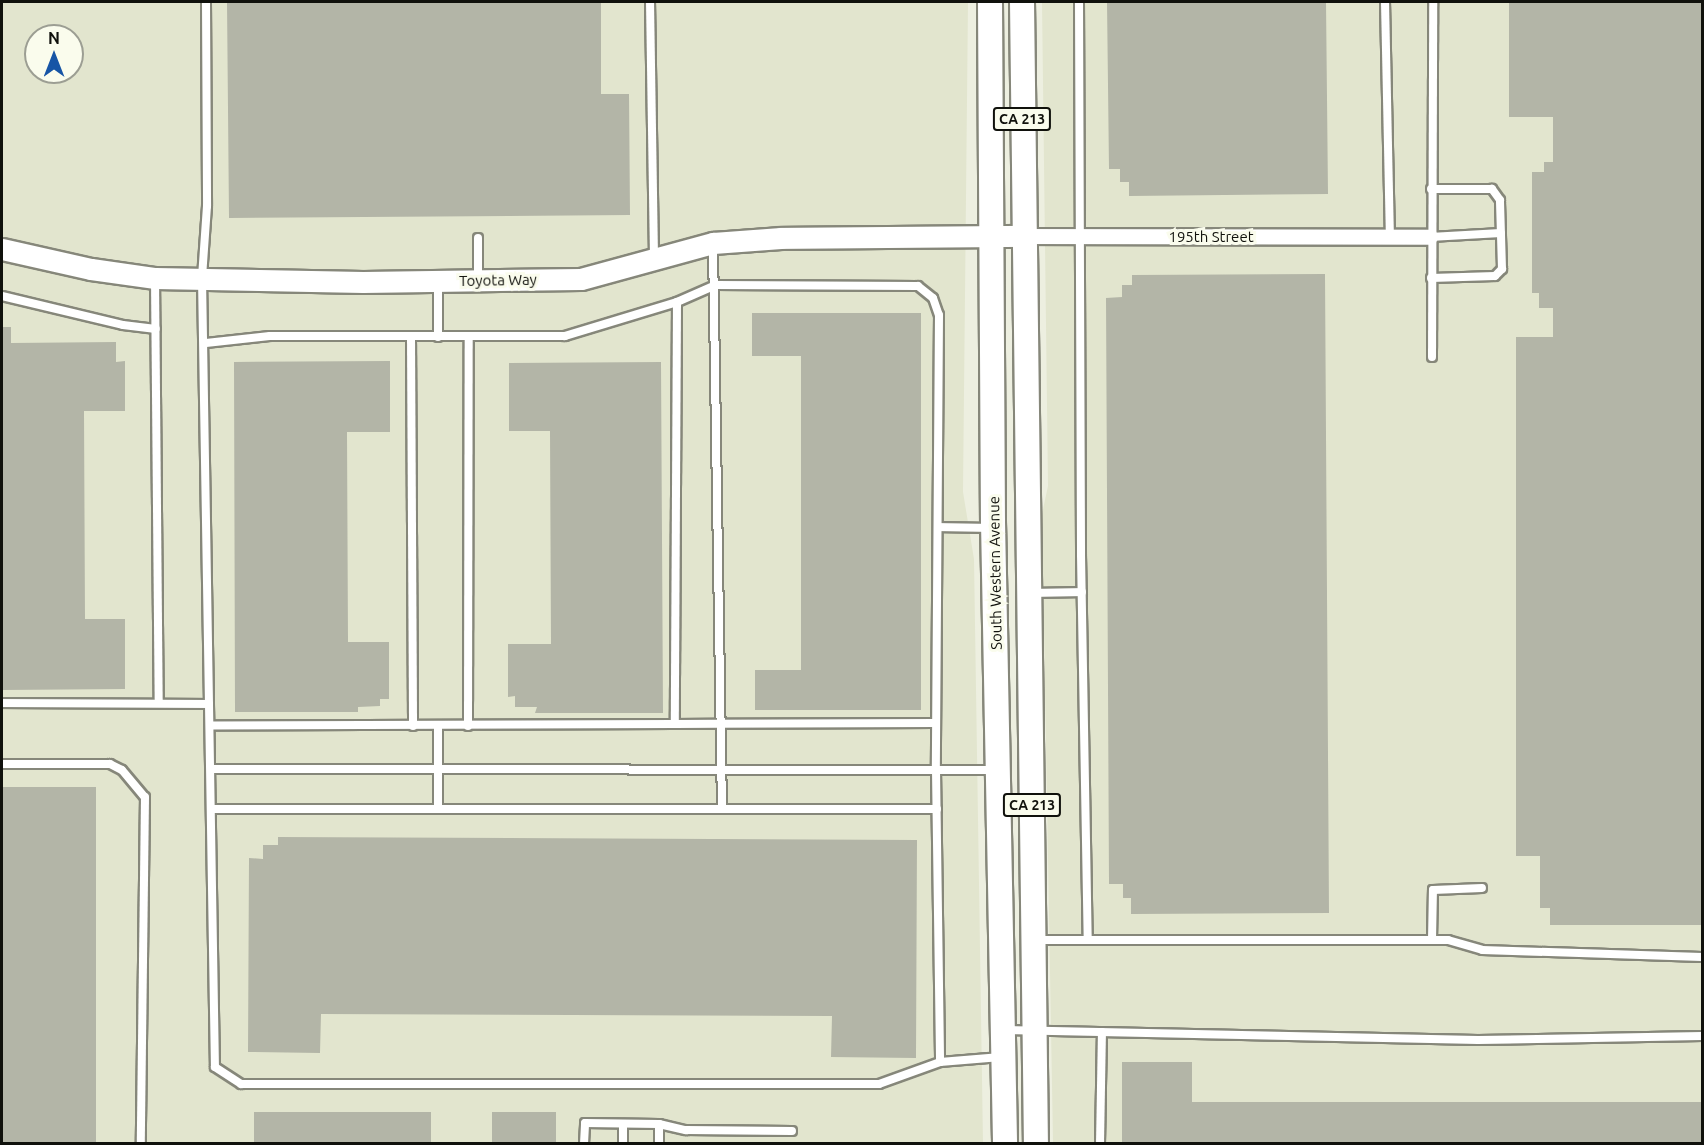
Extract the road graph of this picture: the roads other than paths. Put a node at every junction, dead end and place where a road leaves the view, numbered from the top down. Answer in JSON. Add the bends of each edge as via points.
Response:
{"nodes":[{"id":1,"x":206,"y":2,"type":"edge"},
{"id":2,"x":650,"y":2,"type":"edge"},
{"id":3,"x":990,"y":2,"type":"edge"},
{"id":4,"x":1022,"y":2,"type":"edge"},
{"id":5,"x":1079,"y":2,"type":"edge"},
{"id":6,"x":1385,"y":2,"type":"edge"},
{"id":7,"x":1433,"y":2,"type":"edge"},
{"id":8,"x":1431,"y":189,"type":"junction"},
{"id":9,"x":1501,"y":233,"type":"junction"},
{"id":10,"x":1024,"y":236,"type":"junction"},
{"id":11,"x":1082,"y":236,"type":"junction"},
{"id":12,"x":992,"y":237,"type":"junction"},
{"id":13,"x":1390,"y":237,"type":"junction"},
{"id":14,"x":1430,"y":237,"type":"junction"},
{"id":15,"x":478,"y":238,"type":"dead end"},
{"id":16,"x":713,"y":243,"type":"junction"},
{"id":17,"x":2,"y":249,"type":"edge"},
{"id":18,"x":653,"y":260,"type":"junction"},
{"id":19,"x":155,"y":278,"type":"junction"},
{"id":20,"x":202,"y":278,"type":"junction"},
{"id":21,"x":1431,"y":278,"type":"junction"},
{"id":22,"x":478,"y":280,"type":"junction"},
{"id":23,"x":438,"y":281,"type":"junction"},
{"id":24,"x":716,"y":285,"type":"junction"},
{"id":25,"x":2,"y":296,"type":"edge"},
{"id":26,"x":677,"y":302,"type":"junction"},
{"id":27,"x":156,"y":329,"type":"junction"},
{"id":28,"x":411,"y":337,"type":"junction"},
{"id":29,"x":438,"y":337,"type":"junction"},
{"id":30,"x":469,"y":337,"type":"junction"},
{"id":31,"x":206,"y":343,"type":"junction"},
{"id":32,"x":1432,"y":357,"type":"dead end"},
{"id":33,"x":938,"y":527,"type":"junction"},
{"id":34,"x":993,"y":528,"type":"junction"},
{"id":35,"x":1082,"y":592,"type":"junction"},
{"id":36,"x":1029,"y":593,"type":"junction"},
{"id":37,"x":2,"y":704,"type":"edge"},
{"id":38,"x":159,"y":704,"type":"junction"},
{"id":39,"x":209,"y":704,"type":"junction"},
{"id":40,"x":936,"y":723,"type":"junction"},
{"id":41,"x":675,"y":724,"type":"junction"},
{"id":42,"x":722,"y":724,"type":"junction"},
{"id":43,"x":210,"y":726,"type":"junction"},
{"id":44,"x":413,"y":726,"type":"junction"},
{"id":45,"x":438,"y":726,"type":"junction"},
{"id":46,"x":468,"y":726,"type":"junction"},
{"id":47,"x":2,"y":764,"type":"edge"},
{"id":48,"x":211,"y":769,"type":"junction"},
{"id":49,"x":438,"y":769,"type":"junction"},
{"id":50,"x":722,"y":770,"type":"junction"},
{"id":51,"x":936,"y":770,"type":"junction"},
{"id":52,"x":999,"y":770,"type":"junction"},
{"id":53,"x":212,"y":809,"type":"junction"},
{"id":54,"x":438,"y":809,"type":"junction"},
{"id":55,"x":722,"y":809,"type":"junction"},
{"id":56,"x":937,"y":809,"type":"junction"},
{"id":57,"x":1482,"y":888,"type":"dead end"},
{"id":58,"x":1034,"y":940,"type":"junction"},
{"id":59,"x":1088,"y":940,"type":"junction"},
{"id":60,"x":1432,"y":940,"type":"junction"},
{"id":61,"x":1702,"y":957,"type":"edge"},
{"id":62,"x":1003,"y":1030,"type":"junction"},
{"id":63,"x":1035,"y":1030,"type":"junction"},
{"id":64,"x":1102,"y":1032,"type":"junction"},
{"id":65,"x":1702,"y":1036,"type":"edge"},
{"id":66,"x":1004,"y":1057,"type":"junction"},
{"id":67,"x":940,"y":1062,"type":"junction"},
{"id":68,"x":623,"y":1124,"type":"junction"},
{"id":69,"x":659,"y":1124,"type":"junction"},
{"id":70,"x":792,"y":1131,"type":"dead end"},
{"id":71,"x":141,"y":1143,"type":"edge"},
{"id":72,"x":584,"y":1143,"type":"edge"},
{"id":73,"x":623,"y":1143,"type":"edge"},
{"id":74,"x":659,"y":1143,"type":"edge"},
{"id":75,"x":1005,"y":1143,"type":"edge"},
{"id":76,"x":1036,"y":1143,"type":"edge"},
{"id":77,"x":1100,"y":1143,"type":"edge"}],
"edges":[{"from":1,"to":20,"type":"lane","via":[[207,206]]},
{"from":2,"to":18,"type":"lane"},
{"from":3,"to":12,"type":"main road","name":"South Western Avenue","number":"CA 213"},
{"from":4,"to":10,"type":"main road","number":"CA 213"},
{"from":5,"to":11,"type":"lane"},
{"from":6,"to":13,"type":"lane"},
{"from":7,"to":8,"type":"lane"},
{"from":8,"to":9,"type":"lane","via":[[1492,189],[1500,200]]},
{"from":8,"to":14,"type":"lane"},
{"from":9,"to":14,"type":"lane"},
{"from":9,"to":21,"type":"lane","via":[[1502,269],[1495,276]]},
{"from":10,"to":11,"type":"street","name":"195th Street"},
{"from":10,"to":12,"type":"street","name":"195th Street"},
{"from":10,"to":36,"type":"main road","number":"CA 213"},
{"from":11,"to":13,"type":"street","name":"195th Street"},
{"from":11,"to":35,"type":"lane"},
{"from":12,"to":16,"type":"street","name":"Toyota Way","via":[[781,238]]},
{"from":12,"to":34,"type":"main road","name":"South Western Avenue","number":"CA 213"},
{"from":13,"to":14,"type":"street","name":"195th Street"},
{"from":14,"to":21,"type":"lane"},
{"from":15,"to":22,"type":"lane"},
{"from":16,"to":18,"type":"street","name":"Toyota Way"},
{"from":16,"to":24,"type":"lane"},
{"from":17,"to":19,"type":"street","name":"Toyota Way","via":[[91,269]]},
{"from":18,"to":22,"type":"street","name":"Toyota Way","via":[[581,279]]},
{"from":19,"to":20,"type":"street","name":"Toyota Way"},
{"from":19,"to":27,"type":"lane"},
{"from":20,"to":23,"type":"street","name":"Toyota Way"},
{"from":20,"to":31,"type":"lane"},
{"from":21,"to":32,"type":"lane"},
{"from":22,"to":23,"type":"street","name":"Toyota Way"},
{"from":23,"to":29,"type":"lane"},
{"from":24,"to":26,"type":"lane"},
{"from":24,"to":33,"type":"lane","via":[[918,286],[933,298],[939,315]]},
{"from":24,"to":42,"type":"lane"},
{"from":25,"to":27,"type":"lane","via":[[123,325]]},
{"from":26,"to":30,"type":"lane","via":[[565,336]]},
{"from":26,"to":41,"type":"lane"},
{"from":27,"to":38,"type":"lane"},
{"from":28,"to":29,"type":"lane"},
{"from":28,"to":31,"type":"lane","via":[[270,336]]},
{"from":28,"to":44,"type":"lane"},
{"from":29,"to":30,"type":"lane"},
{"from":30,"to":46,"type":"lane"},
{"from":31,"to":39,"type":"lane"},
{"from":33,"to":34,"type":"lane"},
{"from":33,"to":40,"type":"lane"},
{"from":34,"to":52,"type":"main road","name":"South Western Avenue","number":"CA 213"},
{"from":35,"to":36,"type":"lane"},
{"from":35,"to":59,"type":"lane"},
{"from":36,"to":58,"type":"main road","number":"CA 213"},
{"from":37,"to":38,"type":"lane"},
{"from":38,"to":39,"type":"lane"},
{"from":39,"to":43,"type":"lane"},
{"from":40,"to":42,"type":"lane"},
{"from":40,"to":51,"type":"lane"},
{"from":41,"to":42,"type":"lane"},
{"from":41,"to":46,"type":"lane"},
{"from":42,"to":50,"type":"lane"},
{"from":43,"to":44,"type":"lane"},
{"from":43,"to":48,"type":"lane"},
{"from":44,"to":45,"type":"lane"},
{"from":45,"to":46,"type":"lane"},
{"from":45,"to":49,"type":"lane"},
{"from":47,"to":71,"type":"lane","via":[[110,764],[122,770],[145,797]]},
{"from":48,"to":49,"type":"lane"},
{"from":48,"to":53,"type":"lane"},
{"from":49,"to":50,"type":"lane"},
{"from":49,"to":54,"type":"lane"},
{"from":50,"to":51,"type":"lane"},
{"from":50,"to":55,"type":"lane"},
{"from":51,"to":52,"type":"lane"},
{"from":51,"to":56,"type":"lane"},
{"from":52,"to":62,"type":"main road","name":"South Western Avenue","number":"CA 213"},
{"from":53,"to":54,"type":"lane"},
{"from":53,"to":67,"type":"lane","via":[[215,1068],[241,1084],[879,1083]]},
{"from":54,"to":55,"type":"lane"},
{"from":55,"to":56,"type":"lane"},
{"from":56,"to":67,"type":"lane"},
{"from":57,"to":60,"type":"lane","via":[[1433,890]]},
{"from":58,"to":59,"type":"lane"},
{"from":58,"to":63,"type":"main road","number":"CA 213"},
{"from":59,"to":60,"type":"lane"},
{"from":60,"to":61,"type":"lane","via":[[1448,940],[1482,950]]},
{"from":62,"to":63,"type":"lane"},
{"from":62,"to":66,"type":"main road","name":"South Western Avenue","number":"CA 213"},
{"from":63,"to":64,"type":"lane"},
{"from":63,"to":76,"type":"main road","number":"CA 213"},
{"from":64,"to":65,"type":"lane","via":[[1478,1040]]},
{"from":64,"to":77,"type":"lane"},
{"from":66,"to":67,"type":"lane"},
{"from":66,"to":75,"type":"main road","name":"South Western Avenue","number":"CA 213"},
{"from":68,"to":69,"type":"lane"},
{"from":68,"to":72,"type":"lane","via":[[585,1123]]},
{"from":68,"to":73,"type":"lane"},
{"from":69,"to":70,"type":"lane","via":[[686,1130]]},
{"from":69,"to":74,"type":"lane"}]}
